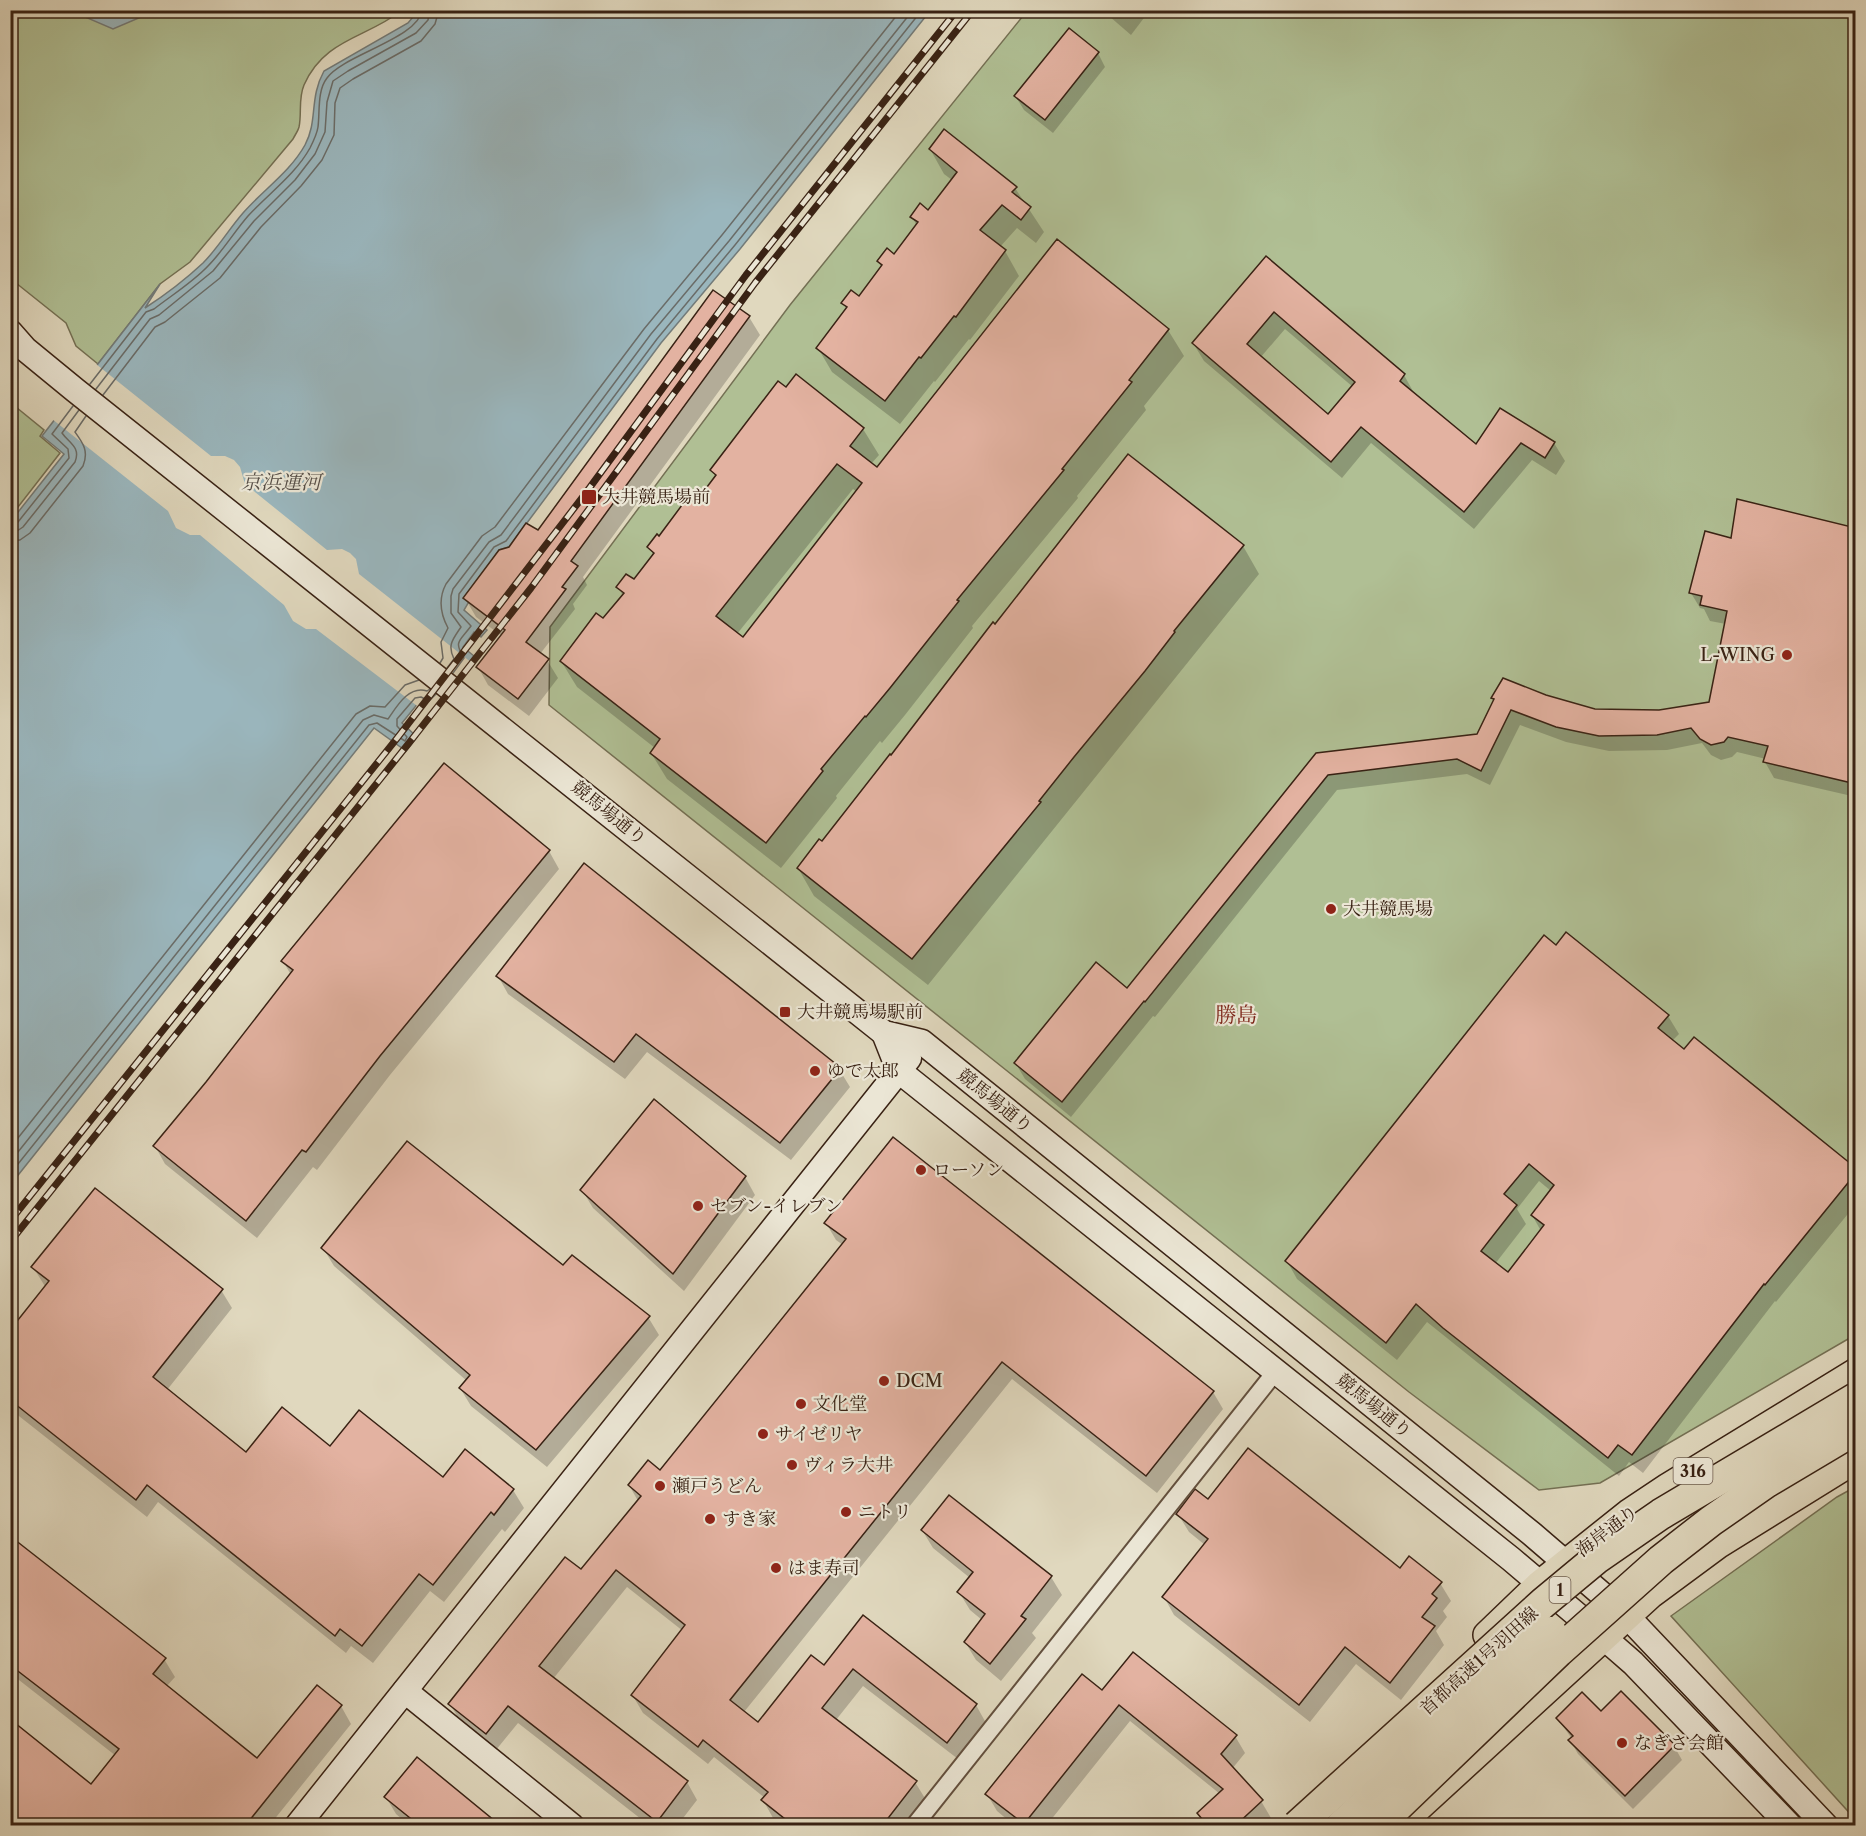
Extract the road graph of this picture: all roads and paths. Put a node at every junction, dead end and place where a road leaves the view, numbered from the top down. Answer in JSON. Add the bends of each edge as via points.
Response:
{"nodes":[{"id":1,"x":15,"y":340,"type":"edge"},
{"id":2,"x":884,"y":1033,"type":"junction"},
{"id":3,"x":922,"y":1042,"type":"junction"},
{"id":4,"x":899,"y":1071,"type":"junction"},
{"id":5,"x":1276,"y":1371,"type":"junction"},
{"id":6,"x":1856,"y":1372,"type":"edge"},
{"id":7,"x":1856,"y":1398,"type":"edge"},
{"id":8,"x":1856,"y":1429,"type":"edge"},
{"id":9,"x":1856,"y":1459,"type":"edge"},
{"id":10,"x":1711,"y":1521,"type":"junction"},
{"id":11,"x":1566,"y":1563,"type":"junction"},
{"id":12,"x":1540,"y":1584,"type":"junction"},
{"id":13,"x":1626,"y":1615,"type":"junction"},
{"id":14,"x":1602,"y":1636,"type":"junction"},
{"id":15,"x":405,"y":1691,"type":"junction"},
{"id":16,"x":297,"y":1826,"type":"edge"},
{"id":17,"x":572,"y":1826,"type":"edge"},
{"id":18,"x":914,"y":1826,"type":"edge"},
{"id":19,"x":1281,"y":1826,"type":"edge"},
{"id":20,"x":1297,"y":1826,"type":"edge"},
{"id":21,"x":1341,"y":1826,"type":"edge"},
{"id":22,"x":1377,"y":1826,"type":"edge"},
{"id":23,"x":1398,"y":1826,"type":"edge"},
{"id":24,"x":1790,"y":1826,"type":"edge"},
{"id":25,"x":1826,"y":1826,"type":"edge"}],
"edges":[{"from":1,"to":2,"type":"street","name":"競馬場通り"},
{"from":2,"to":3,"type":"street","name":"競馬場通り"},
{"from":2,"to":4,"type":"street","name":"競馬場通り"},
{"from":3,"to":4,"type":"street"},
{"from":3,"to":11,"type":"street","name":"競馬場通り"},
{"from":4,"to":5,"type":"street","name":"競馬場通り"},
{"from":4,"to":15,"type":"street"},
{"from":5,"to":12,"type":"street","name":"競馬場通り"},
{"from":5,"to":18,"type":"street"},
{"from":6,"to":11,"type":"main road","name":"海岸通り","number":"316","via":[[1668,1487]]},
{"from":7,"to":20,"type":"highway","name":"首都高速1号羽田線","number":"1","bridge":true,"via":[[1661,1514],[1596,1559]]},
{"from":8,"to":10,"type":"highway","bridge":true},
{"from":9,"to":13,"type":"main road","via":[[1683,1568]]},
{"from":10,"to":21,"type":"highway","bridge":true,"via":[[1636,1565],[1564,1620]]},
{"from":10,"to":22,"type":"highway","bridge":true,"via":[[1606,1608]]},
{"from":11,"to":12,"type":"main road","name":"海岸通り","number":"316"},
{"from":11,"to":13,"type":"street","name":"競馬場通り"},
{"from":12,"to":14,"type":"street","name":"競馬場通り"},
{"from":12,"to":19,"type":"main road","name":"海岸通り","number":"316"},
{"from":13,"to":14,"type":"main road"},
{"from":13,"to":25,"type":"street","name":"競馬場通り"},
{"from":14,"to":23,"type":"main road"},
{"from":14,"to":24,"type":"street","name":"競馬場通り","via":[[1633,1662]]},
{"from":15,"to":16,"type":"street"},
{"from":15,"to":17,"type":"street"}]}
